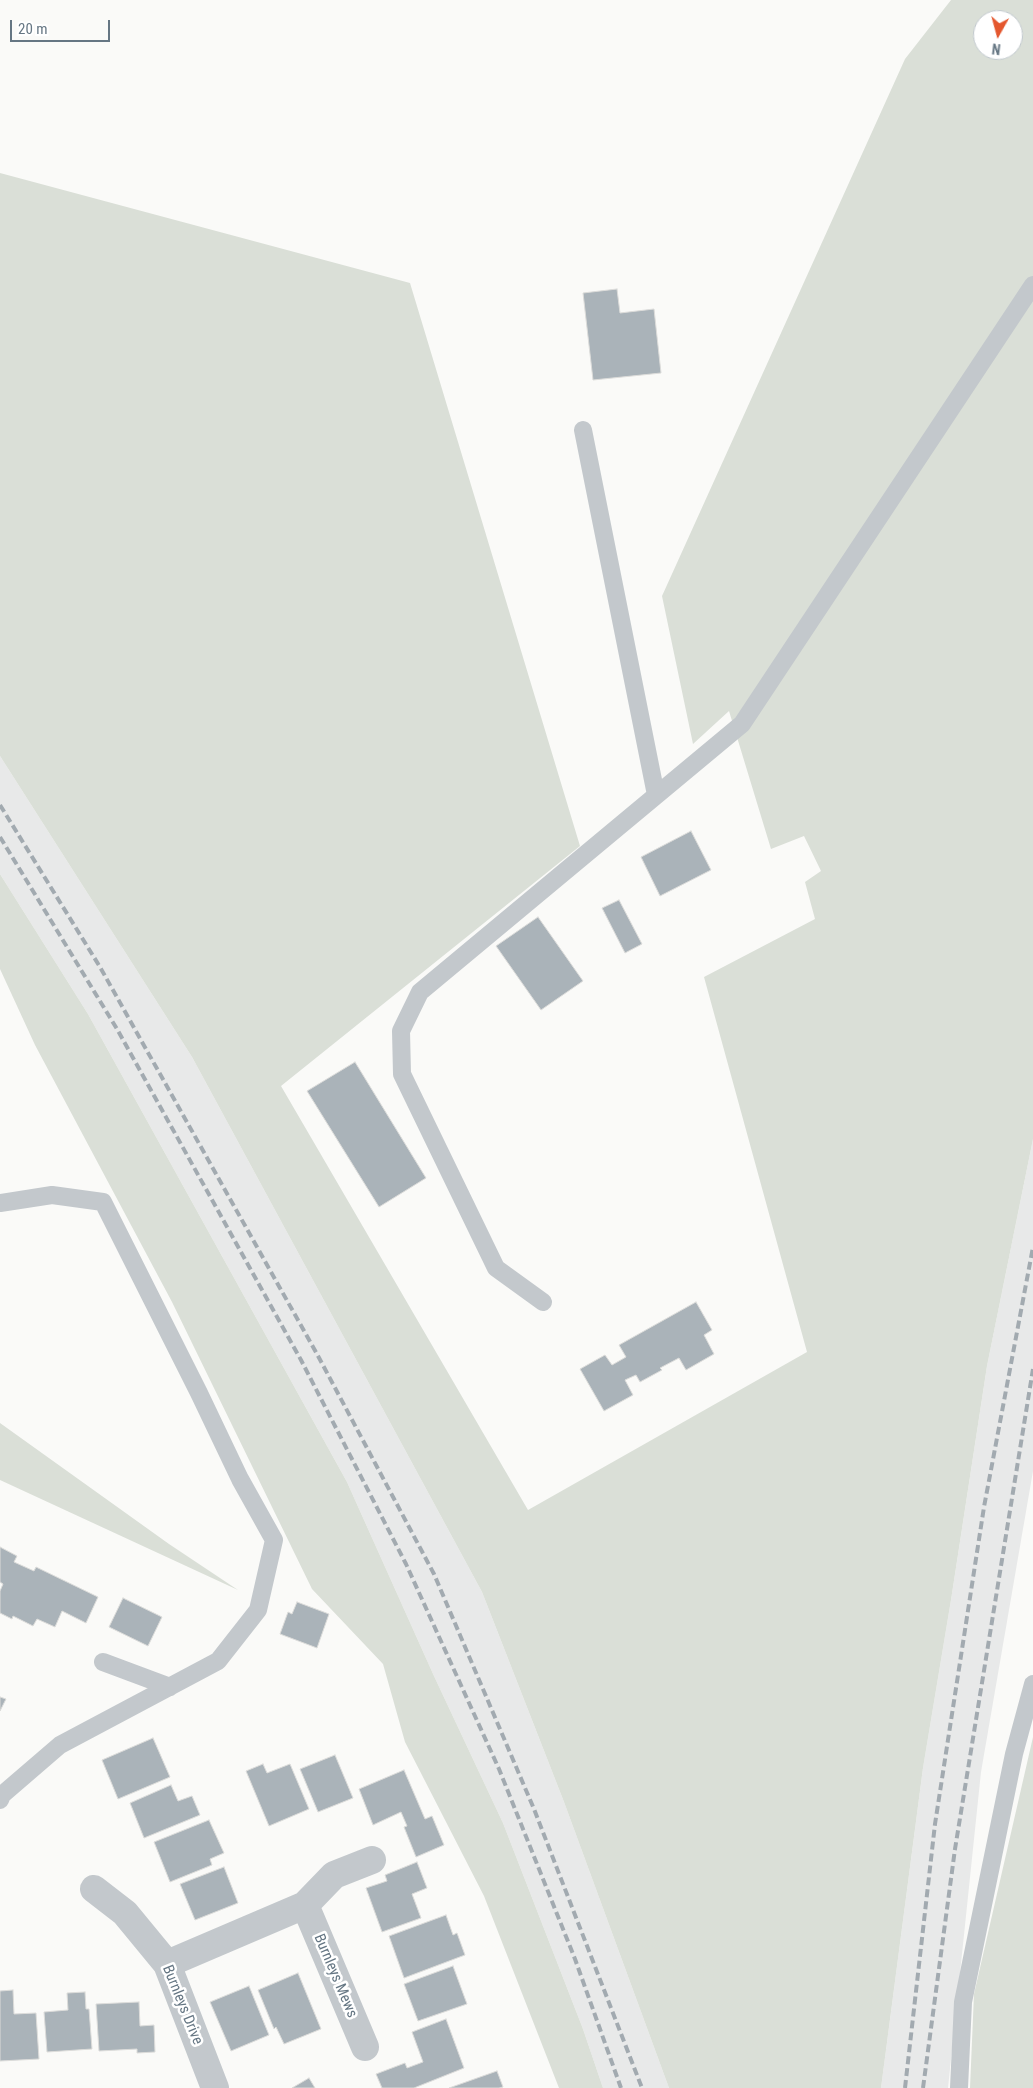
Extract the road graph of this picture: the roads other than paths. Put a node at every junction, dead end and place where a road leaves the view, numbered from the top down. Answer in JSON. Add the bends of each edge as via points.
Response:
{"nodes":[{"id":1,"x":1033,"y":285,"type":"edge"},
{"id":2,"x":583,"y":430,"type":"dead end"},
{"id":3,"x":656,"y":795,"type":"junction"},
{"id":4,"x":0,"y":1203,"type":"edge"},
{"id":5,"x":543,"y":1302,"type":"dead end"},
{"id":6,"x":103,"y":1662,"type":"dead end"},
{"id":7,"x":1033,"y":1684,"type":"edge"},
{"id":8,"x":170,"y":1687,"type":"junction"},
{"id":9,"x":0,"y":1800,"type":"edge"},
{"id":10,"x":372,"y":1860,"type":"dead end"},
{"id":11,"x":94,"y":1889,"type":"dead end"},
{"id":12,"x":305,"y":1904,"type":"junction"},
{"id":13,"x":167,"y":1964,"type":"junction"},
{"id":14,"x":365,"y":2047,"type":"dead end"},
{"id":15,"x":210,"y":2087,"type":"edge"},
{"id":16,"x":959,"y":2088,"type":"edge"}],
"edges":[{"from":1,"to":3,"type":"lane","via":[[742,724]]},
{"from":2,"to":3,"type":"lane"},
{"from":3,"to":5,"type":"lane","via":[[420,992],[401,1031],[402,1074],[496,1268]]},
{"from":4,"to":8,"type":"lane","via":[[52,1195],[103,1202],[240,1479],[274,1540],[258,1610],[218,1661]]},
{"from":6,"to":8,"type":"lane"},
{"from":7,"to":16,"type":"lane","via":[[1014,1754],[963,2002]]},
{"from":8,"to":9,"type":"lane","via":[[60,1745]]},
{"from":10,"to":12,"type":"street","via":[[334,1875]]},
{"from":11,"to":13,"type":"street","name":"Burnleys Drive","via":[[125,1913]]},
{"from":12,"to":13,"type":"street"},
{"from":12,"to":14,"type":"street","name":"Burnleys Mews"},
{"from":13,"to":15,"type":"street","name":"Burnleys Drive"}]}
